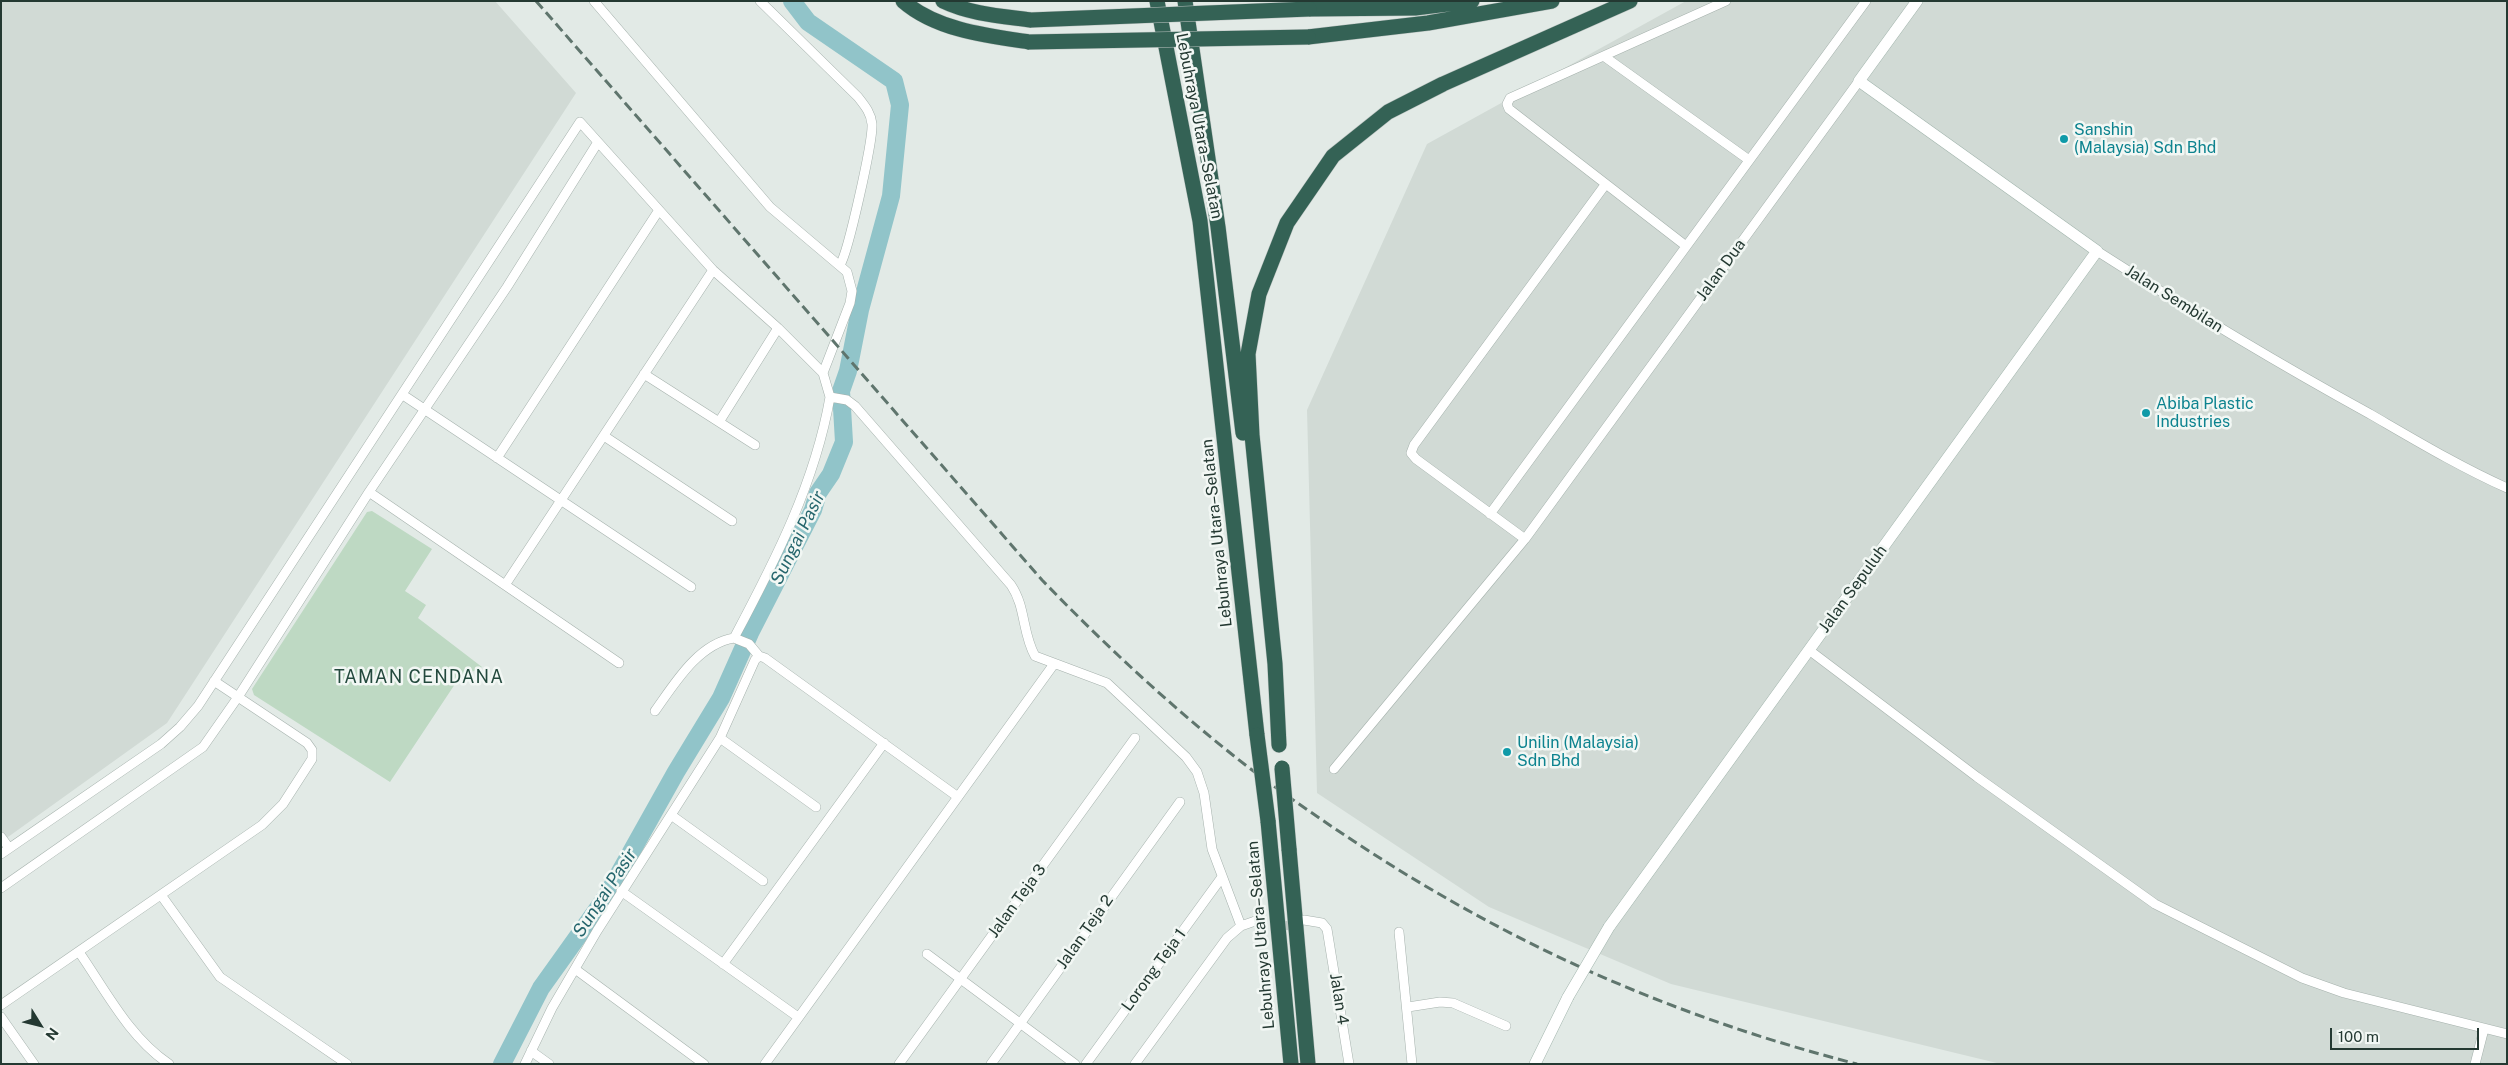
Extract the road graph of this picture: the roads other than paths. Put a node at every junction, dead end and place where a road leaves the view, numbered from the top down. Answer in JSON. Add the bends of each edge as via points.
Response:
{"nodes":[{"id":1,"x":594,"y":1,"type":"edge"},
{"id":2,"x":760,"y":1,"type":"edge"},
{"id":3,"x":903,"y":1,"type":"edge"},
{"id":4,"x":943,"y":1,"type":"edge"},
{"id":5,"x":1157,"y":1,"type":"edge"},
{"id":6,"x":1185,"y":1,"type":"edge"},
{"id":7,"x":1472,"y":1,"type":"edge"},
{"id":8,"x":1552,"y":1,"type":"edge"},
{"id":9,"x":1630,"y":1,"type":"edge"},
{"id":10,"x":1726,"y":1,"type":"edge"},
{"id":11,"x":1866,"y":1,"type":"edge"},
{"id":12,"x":1917,"y":1,"type":"edge"},
{"id":13,"x":1605,"y":57,"type":"junction"},
{"id":14,"x":1859,"y":81,"type":"junction"},
{"id":15,"x":598,"y":142,"type":"junction"},
{"id":16,"x":1749,"y":160,"type":"junction"},
{"id":17,"x":1605,"y":185,"type":"junction"},
{"id":18,"x":660,"y":210,"type":"junction"},
{"id":19,"x":1686,"y":246,"type":"junction"},
{"id":20,"x":2097,"y":251,"type":"junction"},
{"id":21,"x":840,"y":264,"type":"junction"},
{"id":22,"x":713,"y":270,"type":"junction"},
{"id":23,"x":778,"y":328,"type":"junction"},
{"id":24,"x":823,"y":373,"type":"junction"},
{"id":25,"x":644,"y":374,"type":"junction"},
{"id":26,"x":403,"y":395,"type":"junction"},
{"id":27,"x":833,"y":398,"type":"junction"},
{"id":28,"x":424,"y":409,"type":"junction"},
{"id":29,"x":719,"y":422,"type":"junction"},
{"id":30,"x":604,"y":436,"type":"junction"},
{"id":31,"x":755,"y":446,"type":"dead end"},
{"id":32,"x":497,"y":458,"type":"junction"},
{"id":33,"x":2507,"y":488,"type":"edge"},
{"id":34,"x":369,"y":492,"type":"junction"},
{"id":35,"x":561,"y":501,"type":"junction"},
{"id":36,"x":1490,"y":514,"type":"junction"},
{"id":37,"x":732,"y":521,"type":"dead end"},
{"id":38,"x":1525,"y":539,"type":"junction"},
{"id":39,"x":505,"y":585,"type":"junction"},
{"id":40,"x":691,"y":588,"type":"dead end"},
{"id":41,"x":741,"y":641,"type":"junction"},
{"id":42,"x":1809,"y":650,"type":"junction"},
{"id":43,"x":759,"y":656,"type":"junction"},
{"id":44,"x":619,"y":663,"type":"dead end"},
{"id":45,"x":1054,"y":664,"type":"junction"},
{"id":46,"x":214,"y":681,"type":"junction"},
{"id":47,"x":238,"y":697,"type":"junction"},
{"id":48,"x":655,"y":711,"type":"dead end"},
{"id":49,"x":720,"y":738,"type":"junction"},
{"id":50,"x":1135,"y":738,"type":"dead end"},
{"id":51,"x":884,"y":742,"type":"junction"},
{"id":52,"x":1279,"y":745,"type":"junction"},
{"id":53,"x":1334,"y":769,"type":"dead end"},
{"id":54,"x":958,"y":797,"type":"junction"},
{"id":55,"x":1180,"y":802,"type":"dead end"},
{"id":56,"x":816,"y":807,"type":"dead end"},
{"id":57,"x":671,"y":815,"type":"junction"},
{"id":58,"x":1,"y":838,"type":"edge"},
{"id":59,"x":5,"y":851,"type":"edge"},
{"id":60,"x":1222,"y":877,"type":"junction"},
{"id":61,"x":763,"y":881,"type":"dead end"},
{"id":62,"x":1,"y":888,"type":"edge"},
{"id":63,"x":621,"y":891,"type":"junction"},
{"id":64,"x":161,"y":895,"type":"junction"},
{"id":65,"x":1304,"y":923,"type":"tunnel mouth"},
{"id":66,"x":1399,"y":932,"type":"dead end"},
{"id":67,"x":79,"y":952,"type":"junction"},
{"id":68,"x":926,"y":954,"type":"dead end"},
{"id":69,"x":723,"y":964,"type":"junction"},
{"id":70,"x":575,"y":969,"type":"junction"},
{"id":71,"x":960,"y":979,"type":"junction"},
{"id":72,"x":1,"y":1005,"type":"edge"},
{"id":73,"x":1408,"y":1007,"type":"junction"},
{"id":74,"x":1,"y":1017,"type":"edge"},
{"id":75,"x":798,"y":1017,"type":"junction"},
{"id":76,"x":1020,"y":1023,"type":"junction"},
{"id":77,"x":1506,"y":1026,"type":"dead end"},
{"id":78,"x":2484,"y":1029,"type":"junction"},
{"id":79,"x":2507,"y":1034,"type":"edge"},
{"id":80,"x":531,"y":1051,"type":"junction"},
{"id":81,"x":34,"y":1064,"type":"edge"},
{"id":82,"x":169,"y":1064,"type":"edge"},
{"id":83,"x":347,"y":1064,"type":"edge"},
{"id":84,"x":525,"y":1064,"type":"edge"},
{"id":85,"x":549,"y":1064,"type":"edge"},
{"id":86,"x":704,"y":1064,"type":"edge"},
{"id":87,"x":764,"y":1064,"type":"edge"},
{"id":88,"x":899,"y":1064,"type":"edge"},
{"id":89,"x":991,"y":1064,"type":"edge"},
{"id":90,"x":1075,"y":1064,"type":"edge"},
{"id":91,"x":1086,"y":1064,"type":"edge"},
{"id":92,"x":1135,"y":1064,"type":"edge"},
{"id":93,"x":1291,"y":1064,"type":"edge"},
{"id":94,"x":1308,"y":1064,"type":"edge"},
{"id":95,"x":1350,"y":1064,"type":"edge"},
{"id":96,"x":1412,"y":1064,"type":"edge"},
{"id":97,"x":1535,"y":1064,"type":"edge"},
{"id":98,"x":2475,"y":1064,"type":"edge"}],
"edges":[{"from":1,"to":21,"type":"street","via":[[770,207]]},
{"from":2,"to":21,"type":"street","via":[[858,97],[870,114],[869,153]]},
{"from":3,"to":8,"type":"highway","bridge":true,"via":[[931,18],[978,34],[1029,42],[1308,37],[1428,23]]},
{"from":4,"to":7,"type":"highway","bridge":true,"via":[[978,12],[1031,20],[1415,8]]},
{"from":5,"to":93,"type":"highway","name":"Lebuhraya Utara–Selatan","bridge":true,"via":[[1200,221],[1268,821]]},
{"from":6,"to":52,"type":"highway","name":"Lebuhraya Utara–Selatan","via":[[1218,227]]},
{"from":9,"to":52,"type":"highway","via":[[1443,84],[1388,112],[1333,156],[1286,223],[1259,294],[1248,354]]},
{"from":10,"to":13,"type":"street"},
{"from":11,"to":16,"type":"street"},
{"from":12,"to":14,"type":"main road","name":"Jalan Dua"},
{"from":13,"to":16,"type":"street"},
{"from":13,"to":17,"type":"street","via":[[1510,98],[1507,104],[1509,109]]},
{"from":14,"to":20,"type":"main road","name":"Jalan Sembilan"},
{"from":14,"to":38,"type":"street","name":"Jalan Dua"},
{"from":15,"to":18,"type":"street"},
{"from":15,"to":26,"type":"street","via":[[580,122]]},
{"from":15,"to":28,"type":"street"},
{"from":16,"to":19,"type":"street"},
{"from":17,"to":19,"type":"street"},
{"from":17,"to":36,"type":"street","via":[[1411,453]]},
{"from":18,"to":22,"type":"street"},
{"from":18,"to":32,"type":"street"},
{"from":19,"to":36,"type":"street"},
{"from":20,"to":33,"type":"street","name":"Jalan Sembilan","via":[[2336,395],[2468,470]]},
{"from":20,"to":42,"type":"main road","name":"Jalan Sepuluh"},
{"from":21,"to":24,"type":"street","via":[[851,281],[852,291]]},
{"from":22,"to":23,"type":"street"},
{"from":22,"to":25,"type":"street"},
{"from":23,"to":24,"type":"street"},
{"from":23,"to":29,"type":"street"},
{"from":24,"to":27,"type":"street"},
{"from":25,"to":29,"type":"street"},
{"from":25,"to":30,"type":"street"},
{"from":26,"to":28,"type":"street"},
{"from":26,"to":46,"type":"street"},
{"from":27,"to":41,"type":"street","via":[[800,498]]},
{"from":27,"to":45,"type":"street","via":[[847,400],[854,406],[1011,585],[1022,607],[1031,649],[1035,656]]},
{"from":28,"to":32,"type":"street"},
{"from":28,"to":34,"type":"street"},
{"from":29,"to":31,"type":"street"},
{"from":30,"to":35,"type":"street"},
{"from":30,"to":37,"type":"street"},
{"from":32,"to":35,"type":"street"},
{"from":34,"to":39,"type":"street"},
{"from":34,"to":47,"type":"street"},
{"from":35,"to":39,"type":"street"},
{"from":35,"to":40,"type":"street"},
{"from":36,"to":38,"type":"street"},
{"from":38,"to":53,"type":"street","name":"Jalan Dua"},
{"from":39,"to":44,"type":"street"},
{"from":41,"to":43,"type":"street"},
{"from":41,"to":48,"type":"street","via":[[713,644],[677,681]]},
{"from":42,"to":78,"type":"street","via":[[1977,777],[2155,904],[2302,978],[2344,993]]},
{"from":42,"to":97,"type":"main road","name":"Jalan Sepuluh","bridge":true,"via":[[1609,927],[1550,1030]]},
{"from":43,"to":49,"type":"street"},
{"from":43,"to":51,"type":"street"},
{"from":45,"to":54,"type":"street"},
{"from":45,"to":60,"type":"street","via":[[1107,683],[1186,756],[1197,772],[1204,793],[1212,849]]},
{"from":46,"to":47,"type":"street"},
{"from":46,"to":59,"type":"street","via":[[180,727],[160,744]]},
{"from":47,"to":62,"type":"street","via":[[208,741],[191,757]]},
{"from":47,"to":64,"type":"street","via":[[308,743],[312,758],[273,816]]},
{"from":49,"to":56,"type":"street"},
{"from":49,"to":57,"type":"street"},
{"from":50,"to":71,"type":"street","name":"Jalan Teja 3"},
{"from":51,"to":54,"type":"street"},
{"from":51,"to":69,"type":"street"},
{"from":52,"to":94,"type":"highway","name":"Lebuhraya Utara–Selatan","bridge":true},
{"from":54,"to":75,"type":"street"},
{"from":55,"to":76,"type":"street","name":"Jalan Teja 2"},
{"from":57,"to":61,"type":"street"},
{"from":57,"to":63,"type":"street"},
{"from":58,"to":59,"type":"street"},
{"from":60,"to":91,"type":"street","name":"Lorong Teja 1"},
{"from":60,"to":92,"type":"street","via":[[1251,924],[1227,938]]},
{"from":63,"to":69,"type":"street"},
{"from":63,"to":70,"type":"street"},
{"from":64,"to":67,"type":"street"},
{"from":64,"to":83,"type":"street","via":[[220,977]]},
{"from":65,"to":95,"type":"street","name":"Jalan 4","via":[[1324,924],[1328,934]]},
{"from":66,"to":73,"type":"street"},
{"from":67,"to":72,"type":"street"},
{"from":67,"to":82,"type":"street","via":[[136,1035]]},
{"from":68,"to":71,"type":"street"},
{"from":69,"to":75,"type":"street"},
{"from":70,"to":80,"type":"street"},
{"from":70,"to":86,"type":"street"},
{"from":71,"to":76,"type":"street"},
{"from":71,"to":88,"type":"street","name":"Jalan Teja 3"},
{"from":73,"to":77,"type":"street","via":[[1453,1003]]},
{"from":73,"to":96,"type":"street"},
{"from":74,"to":81,"type":"street"},
{"from":75,"to":87,"type":"street"},
{"from":76,"to":89,"type":"street","name":"Jalan Teja 2"},
{"from":76,"to":90,"type":"street"},
{"from":78,"to":79,"type":"street"},
{"from":78,"to":98,"type":"street"},
{"from":80,"to":84,"type":"street"},
{"from":80,"to":85,"type":"street"}]}
